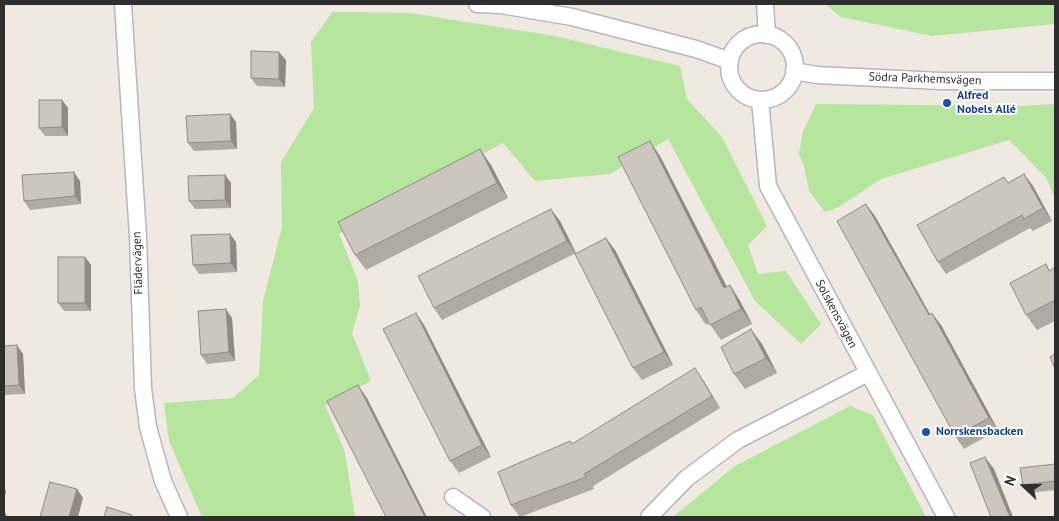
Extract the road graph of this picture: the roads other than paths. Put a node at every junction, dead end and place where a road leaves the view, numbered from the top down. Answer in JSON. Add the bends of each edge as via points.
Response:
{"nodes":[{"id":1,"x":123,"y":4,"type":"edge"},
{"id":2,"x":478,"y":4,"type":"edge"},
{"id":3,"x":765,"y":4,"type":"edge"},
{"id":4,"x":767,"y":35,"type":"junction"},
{"id":5,"x":730,"y":61,"type":"junction"},
{"id":6,"x":794,"y":71,"type":"junction"},
{"id":7,"x":1055,"y":81,"type":"edge"},
{"id":8,"x":760,"y":100,"type":"junction"},
{"id":9,"x":868,"y":373,"type":"junction"},
{"id":10,"x":453,"y":497,"type":"dead end"},
{"id":11,"x":179,"y":517,"type":"edge"},
{"id":12,"x":482,"y":517,"type":"edge"},
{"id":13,"x":649,"y":517,"type":"edge"},
{"id":14,"x":946,"y":517,"type":"edge"}],
"edges":[{"from":1,"to":11,"type":"street","name":"Flädervägen","via":[[138,237],[143,388],[148,427],[163,481]]},
{"from":2,"to":5,"type":"street","via":[[572,17]]},
{"from":3,"to":4,"type":"street"},
{"from":4,"to":5,"type":"street","via":[[744,39]]},
{"from":4,"to":6,"type":"street","via":[[776,37],[789,49]]},
{"from":5,"to":8,"type":"street","via":[[730,73],[736,87],[750,98]]},
{"from":6,"to":7,"type":"street","name":"Södra Parkhemsvägen","via":[[940,81]]},
{"from":6,"to":8,"type":"street","via":[[792,80],[782,93]]},
{"from":8,"to":9,"type":"street","name":"Solskensvägen","via":[[768,186]]},
{"from":9,"to":13,"type":"street","via":[[738,440],[687,478]]},
{"from":9,"to":14,"type":"street","name":"Solskensvägen"},
{"from":10,"to":12,"type":"street"}]}
